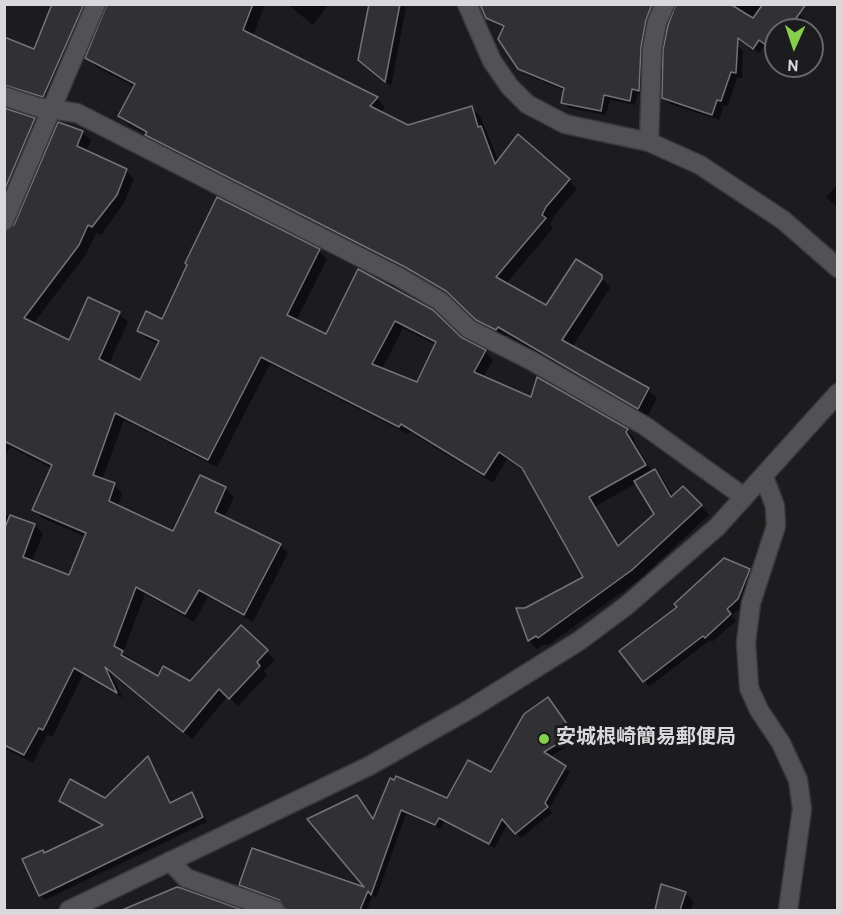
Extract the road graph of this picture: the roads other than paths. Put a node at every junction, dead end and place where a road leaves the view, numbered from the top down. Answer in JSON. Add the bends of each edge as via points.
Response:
{"nodes":[{"id":1,"x":96,"y":4,"type":"edge"},
{"id":2,"x":467,"y":4,"type":"edge"},
{"id":3,"x":665,"y":4,"type":"edge"},
{"id":4,"x":4,"y":96,"type":"edge"},
{"id":5,"x":53,"y":108,"type":"junction"},
{"id":6,"x":649,"y":142,"type":"junction"},
{"id":7,"x":4,"y":221,"type":"edge"},
{"id":8,"x":837,"y":268,"type":"edge"},
{"id":9,"x":837,"y":393,"type":"edge"},
{"id":10,"x":764,"y":477,"type":"junction"},
{"id":11,"x":744,"y":497,"type":"junction"},
{"id":12,"x":170,"y":861,"type":"junction"},
{"id":13,"x":70,"y":910,"type":"edge"},
{"id":14,"x":275,"y":910,"type":"edge"},
{"id":15,"x":788,"y":910,"type":"edge"}],
"edges":[{"from":1,"to":5,"type":"street"},
{"from":2,"to":6,"type":"street","via":[[492,61],[527,104],[565,124]]},
{"from":3,"to":6,"type":"street","via":[[652,49]]},
{"from":4,"to":5,"type":"street"},
{"from":5,"to":7,"type":"street"},
{"from":5,"to":11,"type":"street","via":[[77,113],[399,277],[440,301],[469,329],[645,426]]},
{"from":6,"to":8,"type":"street","via":[[724,179],[783,220]]},
{"from":9,"to":10,"type":"street"},
{"from":10,"to":11,"type":"street"},
{"from":10,"to":15,"type":"street","via":[[775,506],[776,526],[751,603],[746,642],[749,688],[798,780],[802,809]]},
{"from":11,"to":12,"type":"street","via":[[689,553],[626,606],[536,669],[369,766]]},
{"from":12,"to":13,"type":"street"},
{"from":12,"to":14,"type":"street","via":[[186,878]]}]}
